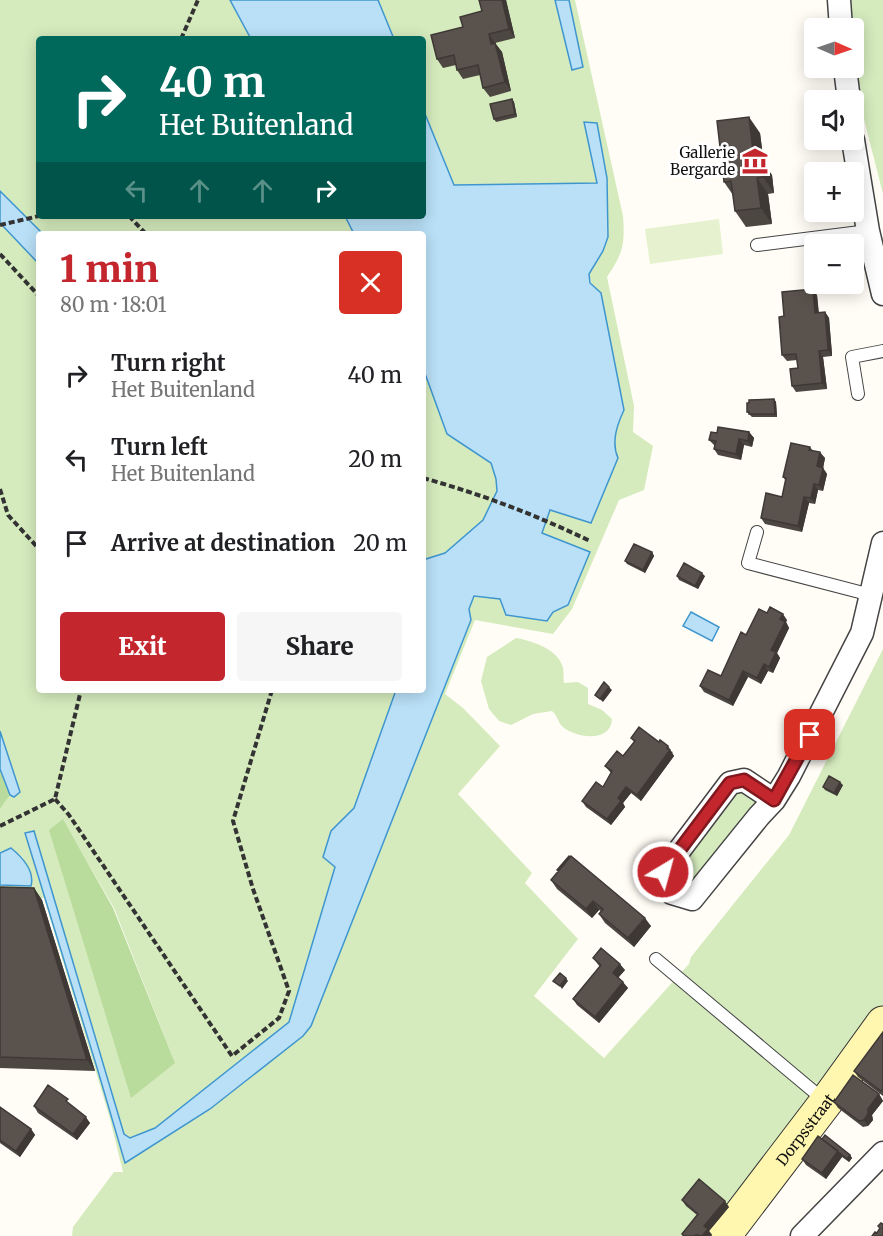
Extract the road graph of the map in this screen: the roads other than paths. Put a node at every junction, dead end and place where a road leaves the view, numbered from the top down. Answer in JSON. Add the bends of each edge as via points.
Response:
{"nodes":[{"id":1,"x":838,"y":0,"type":"edge"},
{"id":2,"x":840,"y":18,"type":"edge"},
{"id":3,"x":855,"y":150,"type":"edge"},
{"id":4,"x":868,"y":231,"type":"junction"},
{"id":5,"x":757,"y":245,"type":"dead end"},
{"id":6,"x":883,"y":294,"type":"edge"},
{"id":7,"x":883,"y":351,"type":"edge"},
{"id":8,"x":858,"y":394,"type":"dead end"},
{"id":9,"x":756,"y":532,"type":"dead end"},
{"id":10,"x":883,"y":543,"type":"edge"},
{"id":11,"x":871,"y":595,"type":"junction"},
{"id":12,"x":774,"y":800,"type":"junction"},
{"id":13,"x":656,"y":959,"type":"dead end"},
{"id":14,"x":883,"y":1023,"type":"edge"},
{"id":15,"x":826,"y":1102,"type":"junction"},
{"id":16,"x":883,"y":1152,"type":"edge"},
{"id":17,"x":724,"y":1236,"type":"edge"},
{"id":18,"x":802,"y":1236,"type":"edge"}],
"edges":[{"from":1,"to":2,"type":"street"},
{"from":3,"to":4,"type":"street"},
{"from":4,"to":5,"type":"lane"},
{"from":4,"to":6,"type":"street"},
{"from":7,"to":8,"type":"lane","via":[[852,357]]},
{"from":9,"to":11,"type":"lane","via":[[748,563]]},
{"from":10,"to":11,"type":"street"},
{"from":11,"to":12,"type":"street","via":[[862,633]]},
{"from":12,"to":12,"type":"street","via":[[744,780],[730,783],[663,872],[672,893],[692,900]]},
{"from":13,"to":15,"type":"lane"},
{"from":14,"to":15,"type":"main road","name":"Dorpsstraat"},
{"from":15,"to":17,"type":"main road","name":"Dorpsstraat"},
{"from":16,"to":18,"type":"street"}]}
